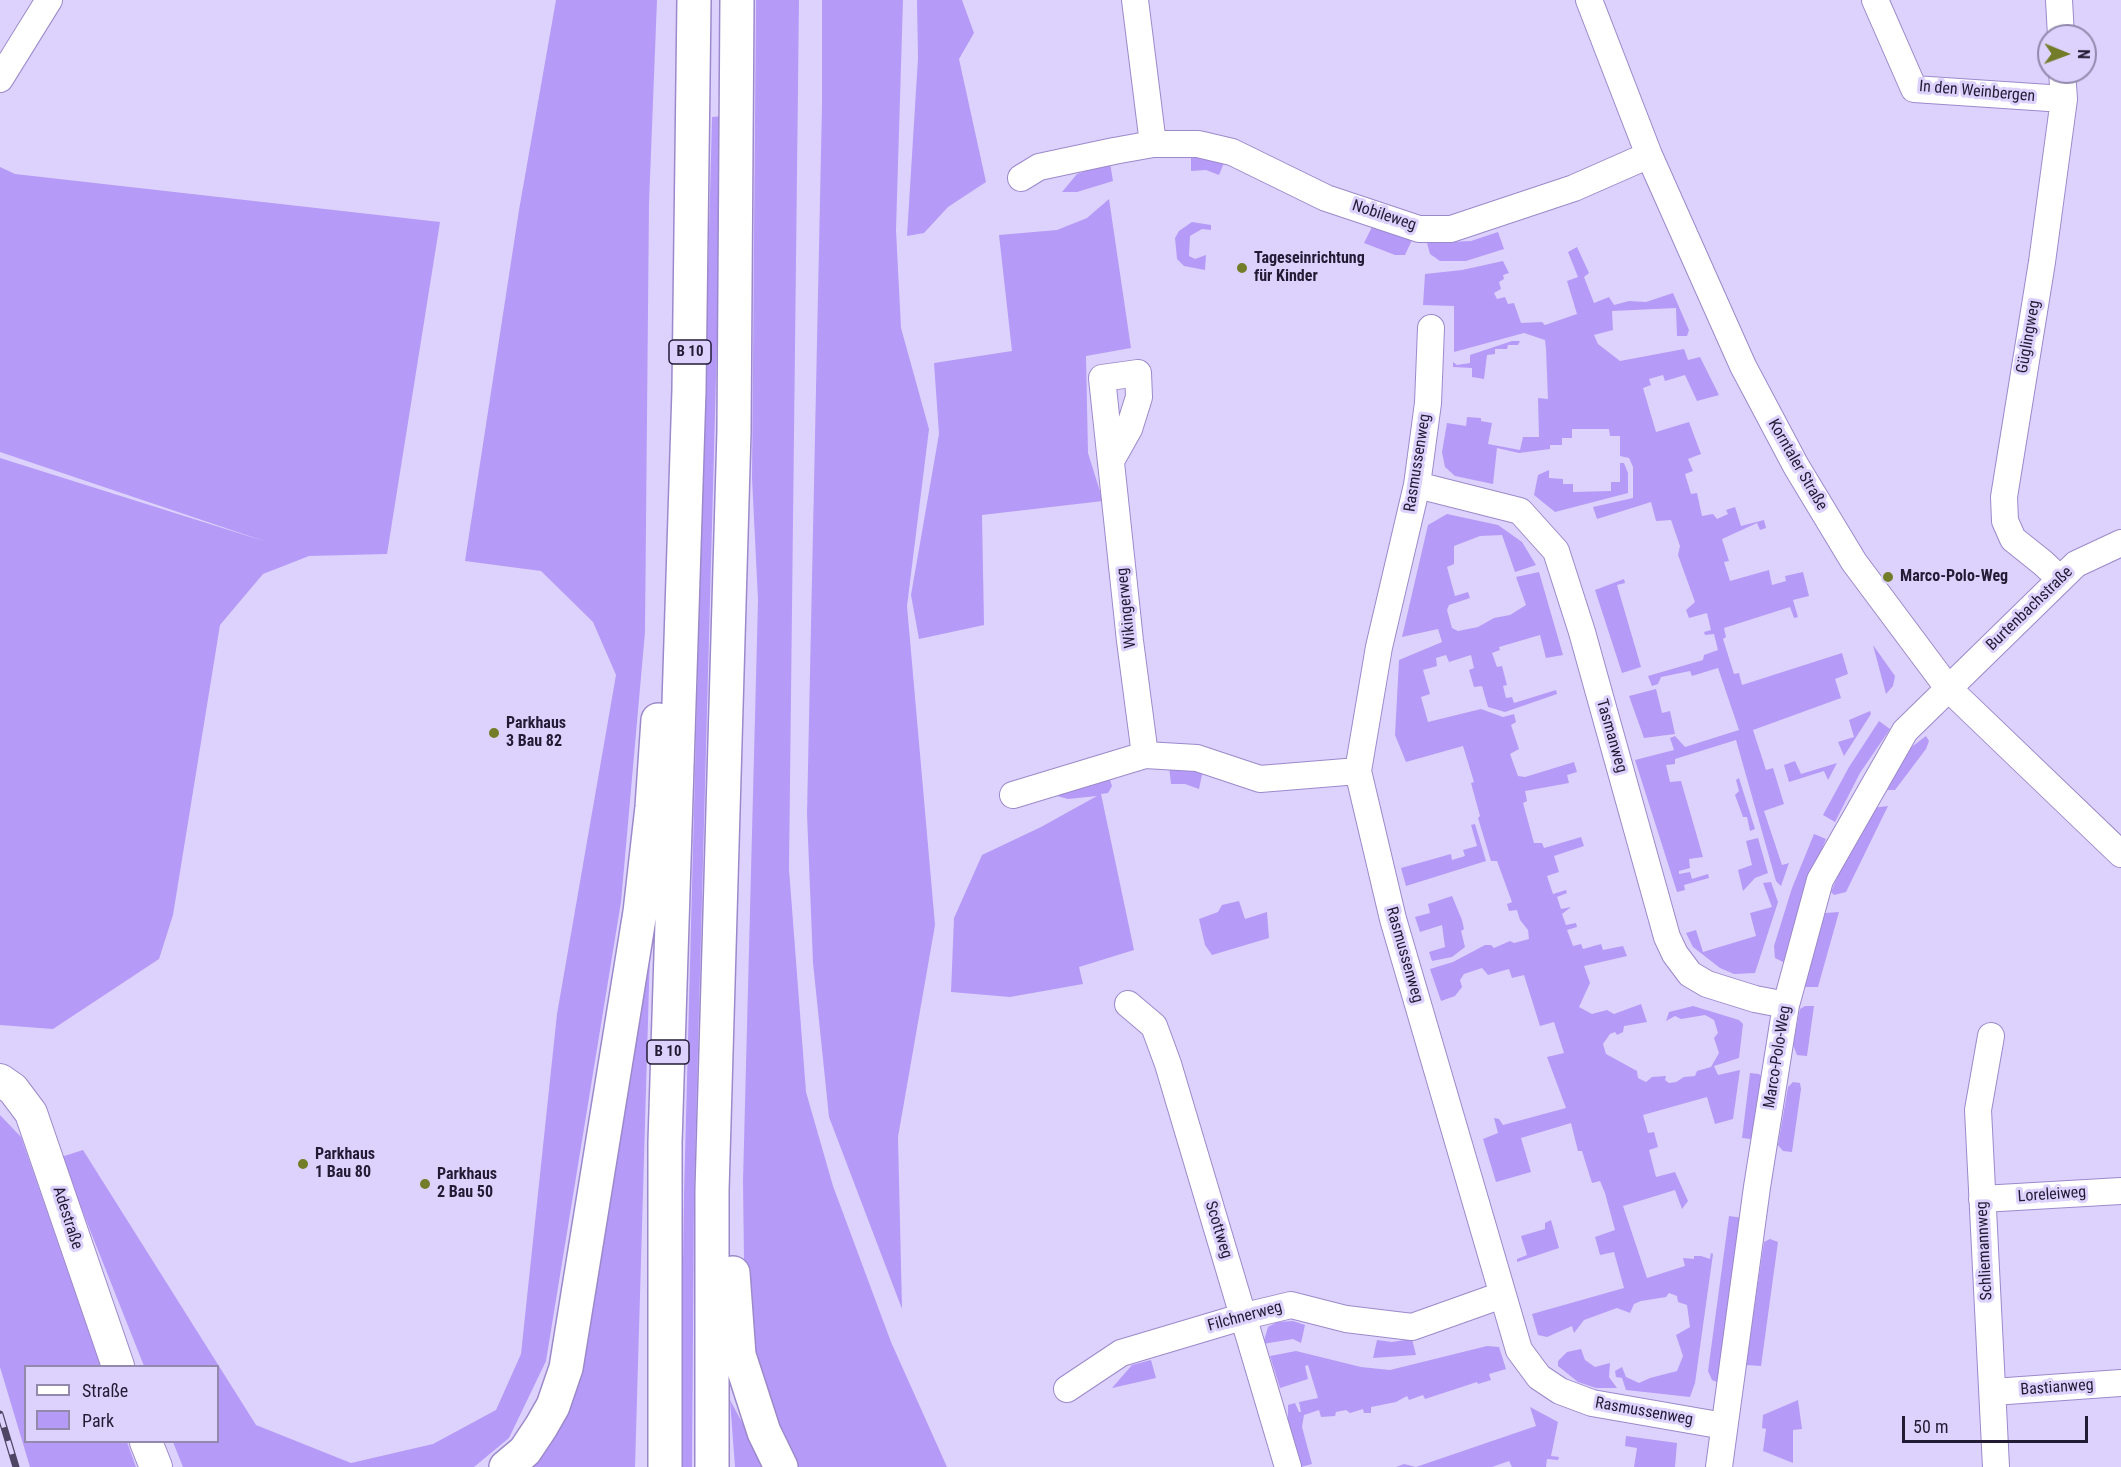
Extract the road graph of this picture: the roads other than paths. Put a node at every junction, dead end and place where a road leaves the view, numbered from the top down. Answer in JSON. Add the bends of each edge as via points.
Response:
{"nodes":[{"id":1,"x":49,"y":0,"type":"edge"},
{"id":2,"x":693,"y":0,"type":"edge"},
{"id":3,"x":737,"y":0,"type":"edge"},
{"id":4,"x":1135,"y":0,"type":"edge"},
{"id":5,"x":1589,"y":0,"type":"edge"},
{"id":6,"x":1875,"y":0,"type":"edge"},
{"id":7,"x":2059,"y":0,"type":"edge"},
{"id":8,"x":2060,"y":24,"type":"edge"},
{"id":9,"x":0,"y":79,"type":"edge"},
{"id":10,"x":2063,"y":84,"type":"edge"},
{"id":11,"x":2064,"y":99,"type":"junction"},
{"id":12,"x":1153,"y":144,"type":"junction"},
{"id":13,"x":1649,"y":155,"type":"junction"},
{"id":14,"x":1021,"y":178,"type":"dead end"},
{"id":15,"x":1431,"y":328,"type":"dead end"},
{"id":16,"x":1111,"y":461,"type":"dead end"},
{"id":17,"x":1417,"y":485,"type":"junction"},
{"id":18,"x":2121,"y":543,"type":"edge"},
{"id":19,"x":2060,"y":579,"type":"junction"},
{"id":20,"x":682,"y":644,"type":"junction"},
{"id":21,"x":1948,"y":688,"type":"junction"},
{"id":22,"x":1145,"y":755,"type":"junction"},
{"id":23,"x":1358,"y":771,"type":"junction"},
{"id":24,"x":1013,"y":795,"type":"dead end"},
{"id":25,"x":2121,"y":854,"type":"edge"},
{"id":26,"x":1128,"y":1004,"type":"dead end"},
{"id":27,"x":1786,"y":1005,"type":"junction"},
{"id":28,"x":1991,"y":1036,"type":"dead end"},
{"id":29,"x":0,"y":1080,"type":"edge"},
{"id":30,"x":712,"y":1190,"type":"junction"},
{"id":31,"x":2121,"y":1191,"type":"edge"},
{"id":32,"x":1982,"y":1199,"type":"junction"},
{"id":33,"x":1502,"y":1295,"type":"junction"},
{"id":34,"x":1245,"y":1316,"type":"junction"},
{"id":35,"x":118,"y":1365,"type":"edge"},
{"id":36,"x":2121,"y":1383,"type":"edge"},
{"id":37,"x":1067,"y":1389,"type":"dead end"},
{"id":38,"x":1993,"y":1392,"type":"junction"},
{"id":39,"x":1724,"y":1426,"type":"junction"},
{"id":40,"x":146,"y":1443,"type":"edge"},
{"id":41,"x":665,"y":1464,"type":"edge"},
{"id":42,"x":156,"y":1467,"type":"edge"},
{"id":43,"x":507,"y":1467,"type":"edge"},
{"id":44,"x":712,"y":1467,"type":"edge"},
{"id":45,"x":781,"y":1467,"type":"edge"},
{"id":46,"x":1288,"y":1467,"type":"edge"},
{"id":47,"x":1719,"y":1467,"type":"edge"},
{"id":48,"x":1996,"y":1467,"type":"edge"}],
"edges":[{"from":1,"to":9,"type":"street"},
{"from":2,"to":20,"type":"highway","number":"B 10","via":[[690,390]]},
{"from":3,"to":30,"type":"highway","number":"B 10","via":[[734,431]]},
{"from":4,"to":12,"type":"street"},
{"from":5,"to":13,"type":"street","name":"Korntaler Straße"},
{"from":6,"to":11,"type":"street","name":"In den Weinbergen","via":[[1914,89]]},
{"from":7,"to":8,"type":"street"},
{"from":10,"to":11,"type":"street","name":"Güglingweg"},
{"from":11,"to":19,"type":"street","name":"Güglingweg","via":[[2004,497],[2005,521],[2013,539]]},
{"from":12,"to":13,"type":"street","name":"Nobileweg","via":[[1198,144],[1232,152],[1326,198],[1419,229],[1451,229],[1518,208]]},
{"from":12,"to":14,"type":"street","name":"Nobileweg","via":[[1039,167]]},
{"from":13,"to":21,"type":"street","name":"Korntaler Straße","via":[[1743,366],[1796,466],[1854,562]]},
{"from":15,"to":17,"type":"street","name":"Rasmussenweg","via":[[1428,403]]},
{"from":16,"to":22,"type":"street","name":"Wikingerweg"},
{"from":17,"to":23,"type":"street","name":"Rasmussenweg","via":[[1379,646]]},
{"from":17,"to":27,"type":"street","name":"Tasmanweg","via":[[1520,511],[1556,550],[1667,938],[1675,954],[1690,974],[1707,984]]},
{"from":18,"to":19,"type":"street","name":"Burtenbachstraße","via":[[2076,564]]},
{"from":19,"to":21,"type":"street","name":"Burtenbachstraße"},
{"from":20,"to":41,"type":"highway","number":"B 10","via":[[665,1142]]},
{"from":20,"to":43,"type":"highway","via":[[659,706],[640,912],[566,1368],[542,1427],[525,1451]]},
{"from":21,"to":25,"type":"street","name":"Korntaler Straße"},
{"from":21,"to":27,"type":"street","name":"Marco-Polo-Weg","via":[[1905,731],[1820,880]]},
{"from":22,"to":23,"type":"street","via":[[1197,758],[1260,779]]},
{"from":22,"to":24,"type":"street"},
{"from":23,"to":33,"type":"street","name":"Rasmussenweg","via":[[1393,919]]},
{"from":26,"to":34,"type":"street","name":"Scottweg","via":[[1154,1026]]},
{"from":27,"to":39,"type":"street","name":"Marco-Polo-Weg"},
{"from":28,"to":32,"type":"street","name":"Schliemannweg","via":[[1978,1110]]},
{"from":29,"to":35,"type":"main road","name":"Adestraße","via":[[13,1089],[31,1113]]},
{"from":30,"to":44,"type":"highway","number":"B 10"},
{"from":30,"to":45,"type":"highway","number":"B 10","via":[[733,1246],[739,1355],[764,1432]]},
{"from":31,"to":32,"type":"street","name":"Loreleiweg"},
{"from":32,"to":38,"type":"street","name":"Schliemannweg"},
{"from":33,"to":34,"type":"street","name":"Filchnerweg","via":[[1412,1327],[1346,1319],[1291,1305]]},
{"from":33,"to":39,"type":"street","name":"Rasmussenweg","via":[[1519,1350],[1539,1377],[1560,1391],[1592,1403]]},
{"from":34,"to":37,"type":"street","name":"Filchnerweg","via":[[1121,1353]]},
{"from":34,"to":46,"type":"street","name":"Scottweg"},
{"from":36,"to":38,"type":"street","name":"Bastianweg"},
{"from":38,"to":48,"type":"street","name":"Schliemannweg"},
{"from":39,"to":47,"type":"street","name":"Marco-Polo-Weg"},
{"from":40,"to":42,"type":"main road"}]}
